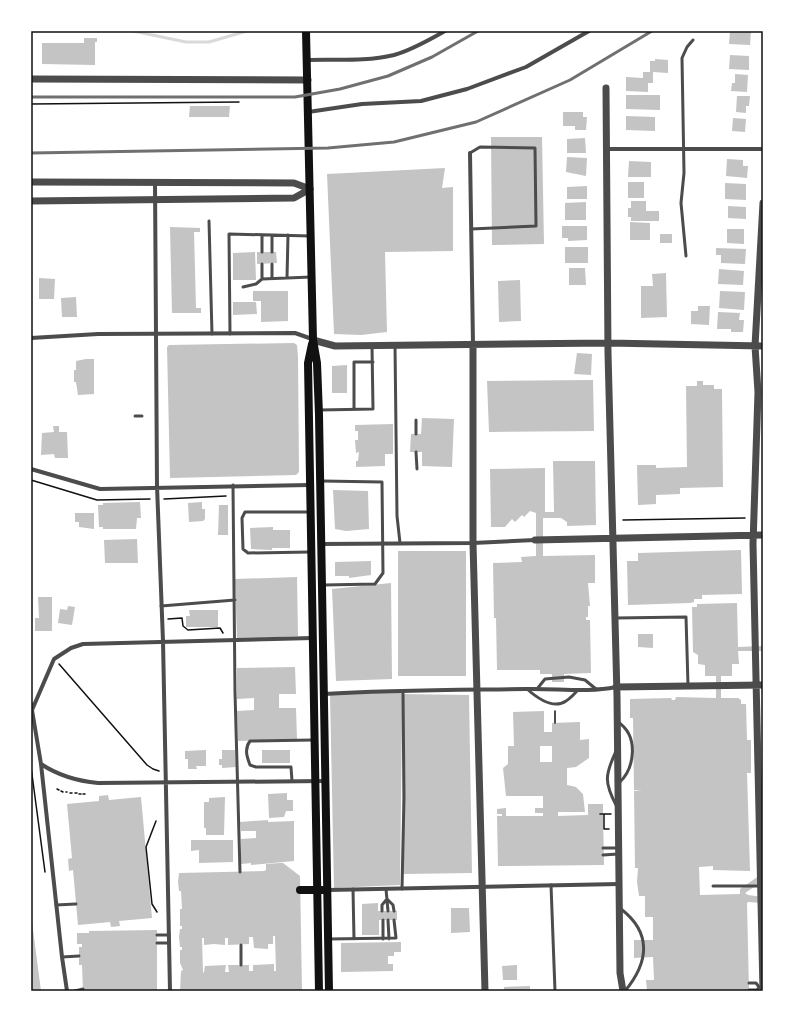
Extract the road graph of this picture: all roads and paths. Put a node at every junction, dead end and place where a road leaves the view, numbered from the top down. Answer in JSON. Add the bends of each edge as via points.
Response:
{"nodes":[{"id":1,"x":306,"y":31,"type":"edge"},
{"id":2,"x":445,"y":31,"type":"edge"},
{"id":3,"x":589,"y":31,"type":"edge"},
{"id":4,"x":693,"y":40,"type":"dead end"},
{"id":5,"x":307,"y":60,"type":"junction"},
{"id":6,"x":31,"y":79,"type":"edge"},
{"id":7,"x":308,"y":80,"type":"junction"},
{"id":8,"x":606,"y":88,"type":"dead end"},
{"id":9,"x":239,"y":102,"type":"dead end"},
{"id":10,"x":31,"y":104,"type":"edge"},
{"id":11,"x":308,"y":112,"type":"junction"},
{"id":12,"x":684,"y":148,"type":"junction"},
{"id":13,"x":607,"y":149,"type":"junction"},
{"id":14,"x":763,"y":149,"type":"edge"},
{"id":15,"x":470,"y":153,"type":"joint"},
{"id":16,"x":155,"y":181,"type":"junction"},
{"id":17,"x":31,"y":182,"type":"edge"},
{"id":18,"x":310,"y":189,"type":"junction"},
{"id":19,"x":155,"y":200,"type":"junction"},
{"id":20,"x":31,"y":201,"type":"edge"},
{"id":21,"x":763,"y":203,"type":"edge"},
{"id":22,"x":209,"y":221,"type":"dead end"},
{"id":23,"x":471,"y":229,"type":"junction"},
{"id":24,"x":262,"y":235,"type":"junction"},
{"id":25,"x":272,"y":235,"type":"junction"},
{"id":26,"x":288,"y":235,"type":"junction"},
{"id":27,"x":311,"y":236,"type":"junction"},
{"id":28,"x":262,"y":252,"type":"dead end"},
{"id":29,"x":272,"y":252,"type":"dead end"},
{"id":30,"x":686,"y":256,"type":"dead end"},
{"id":31,"x":262,"y":264,"type":"dead end"},
{"id":32,"x":272,"y":264,"type":"dead end"},
{"id":33,"x":311,"y":277,"type":"junction"},
{"id":34,"x":272,"y":278,"type":"junction"},
{"id":35,"x":288,"y":278,"type":"junction"},
{"id":36,"x":262,"y":279,"type":"junction"},
{"id":37,"x":243,"y":287,"type":"dead end"},
{"id":38,"x":155,"y":334,"type":"junction"},
{"id":39,"x":212,"y":334,"type":"junction"},
{"id":40,"x":230,"y":334,"type":"junction"},
{"id":41,"x":31,"y":338,"type":"edge"},
{"id":42,"x":313,"y":340,"type":"junction"},
{"id":43,"x":608,"y":342,"type":"junction"},
{"id":44,"x":473,"y":344,"type":"junction"},
{"id":45,"x":395,"y":345,"type":"junction"},
{"id":46,"x":372,"y":346,"type":"junction"},
{"id":47,"x":759,"y":346,"type":"edge"},
{"id":48,"x":373,"y":362,"type":"junction"},
{"id":49,"x":354,"y":409,"type":"junction"},
{"id":50,"x":318,"y":410,"type":"junction"},
{"id":51,"x":135,"y":416,"type":"dead end"},
{"id":52,"x":142,"y":416,"type":"dead end"},
{"id":53,"x":416,"y":420,"type":"dead end"},
{"id":54,"x":416,"y":434,"type":"dead end"},
{"id":55,"x":416,"y":452,"type":"dead end"},
{"id":56,"x":416,"y":469,"type":"dead end"},
{"id":57,"x":31,"y":470,"type":"edge"},
{"id":58,"x":320,"y":481,"type":"junction"},
{"id":59,"x":233,"y":485,"type":"junction"},
{"id":60,"x":310,"y":485,"type":"junction"},
{"id":61,"x":157,"y":486,"type":"junction"},
{"id":62,"x":233,"y":496,"type":"junction"},
{"id":63,"x":157,"y":499,"type":"junction"},
{"id":64,"x":311,"y":512,"type":"junction"},
{"id":65,"x":745,"y":518,"type":"dead end"},
{"id":66,"x":623,"y":520,"type":"dead end"},
{"id":67,"x":753,"y":535,"type":"junction"},
{"id":68,"x":763,"y":535,"type":"edge"},
{"id":69,"x":612,"y":538,"type":"junction"},
{"id":70,"x":534,"y":540,"type":"joint"},
{"id":71,"x":383,"y":543,"type":"junction"},
{"id":72,"x":400,"y":543,"type":"junction"},
{"id":73,"x":474,"y":543,"type":"junction"},
{"id":74,"x":321,"y":544,"type":"junction"},
{"id":75,"x":312,"y":548,"type":"junction"},
{"id":76,"x":322,"y":585,"type":"junction"},
{"id":77,"x":235,"y":600,"type":"junction"},
{"id":78,"x":161,"y":606,"type":"junction"},
{"id":79,"x":614,"y":618,"type":"junction"},
{"id":80,"x":162,"y":619,"type":"junction"},
{"id":81,"x":313,"y":638,"type":"junction"},
{"id":82,"x":224,"y":640,"type":"junction"},
{"id":83,"x":236,"y":640,"type":"junction"},
{"id":84,"x":163,"y":641,"type":"junction"},
{"id":85,"x":54,"y":659,"type":"junction"},
{"id":86,"x":759,"y":685,"type":"edge"},
{"id":87,"x":616,"y":686,"type":"junction"},
{"id":88,"x":688,"y":686,"type":"junction"},
{"id":89,"x":527,"y":689,"type":"junction"},
{"id":90,"x":537,"y":689,"type":"junction"},
{"id":91,"x":596,"y":689,"type":"junction"},
{"id":92,"x":477,"y":690,"type":"junction"},
{"id":93,"x":579,"y":690,"type":"junction"},
{"id":94,"x":403,"y":692,"type":"junction"},
{"id":95,"x":314,"y":694,"type":"junction"},
{"id":96,"x":324,"y":694,"type":"junction"},
{"id":97,"x":31,"y":704,"type":"edge"},
{"id":98,"x":32,"y":710,"type":"edge"},
{"id":99,"x":617,"y":721,"type":"junction"},
{"id":100,"x":315,"y":740,"type":"junction"},
{"id":101,"x":617,"y":747,"type":"junction"},
{"id":102,"x":41,"y":764,"type":"junction"},
{"id":103,"x":31,"y":767,"type":"edge"},
{"id":104,"x":155,"y":770,"type":"junction"},
{"id":105,"x":165,"y":772,"type":"junction"},
{"id":106,"x":155,"y":777,"type":"dead end"},
{"id":107,"x":292,"y":781,"type":"junction"},
{"id":108,"x":315,"y":781,"type":"junction"},
{"id":109,"x":326,"y":781,"type":"junction"},
{"id":110,"x":165,"y":782,"type":"junction"},
{"id":111,"x":239,"y":782,"type":"junction"},
{"id":112,"x":618,"y":784,"type":"junction"},
{"id":113,"x":618,"y":807,"type":"junction"},
{"id":114,"x":600,"y":814,"type":"dead end"},
{"id":115,"x":604,"y":814,"type":"junction"},
{"id":116,"x":611,"y":814,"type":"dead end"},
{"id":117,"x":156,"y":821,"type":"dead end"},
{"id":118,"x":611,"y":829,"type":"dead end"},
{"id":119,"x":603,"y":848,"type":"dead end"},
{"id":120,"x":618,"y":851,"type":"junction"},
{"id":121,"x":604,"y":854,"type":"dead end"},
{"id":122,"x":240,"y":872,"type":"dead end"},
{"id":123,"x":45,"y":874,"type":"dead end"},
{"id":124,"x":618,"y":884,"type":"junction"},
{"id":125,"x":551,"y":885,"type":"junction"},
{"id":126,"x":713,"y":886,"type":"dead end"},
{"id":127,"x":762,"y":886,"type":"edge"},
{"id":128,"x":482,"y":887,"type":"junction"},
{"id":129,"x":353,"y":889,"type":"junction"},
{"id":130,"x":386,"y":889,"type":"junction"},
{"id":131,"x":402,"y":889,"type":"junction"},
{"id":132,"x":300,"y":890,"type":"dead end"},
{"id":133,"x":318,"y":890,"type":"junction"},
{"id":134,"x":328,"y":890,"type":"junction"},
{"id":135,"x":387,"y":898,"type":"junction"},
{"id":136,"x":76,"y":904,"type":"dead end"},
{"id":137,"x":56,"y":906,"type":"junction"},
{"id":138,"x":619,"y":908,"type":"junction"},
{"id":139,"x":382,"y":911,"type":"dead end"},
{"id":140,"x":388,"y":911,"type":"dead end"},
{"id":141,"x":394,"y":911,"type":"dead end"},
{"id":142,"x":157,"y":912,"type":"dead end"},
{"id":143,"x":383,"y":920,"type":"dead end"},
{"id":144,"x":388,"y":920,"type":"dead end"},
{"id":145,"x":394,"y":920,"type":"dead end"},
{"id":146,"x":157,"y":935,"type":"dead end"},
{"id":147,"x":169,"y":935,"type":"junction"},
{"id":148,"x":389,"y":938,"type":"junction"},
{"id":149,"x":329,"y":939,"type":"junction"},
{"id":150,"x":354,"y":939,"type":"junction"},
{"id":151,"x":383,"y":939,"type":"junction"},
{"id":152,"x":157,"y":943,"type":"dead end"},
{"id":153,"x":169,"y":943,"type":"junction"},
{"id":154,"x":241,"y":945,"type":"dead end"},
{"id":155,"x":79,"y":956,"type":"dead end"},
{"id":156,"x":62,"y":957,"type":"junction"},
{"id":157,"x":241,"y":965,"type":"dead end"},
{"id":158,"x":749,"y":983,"type":"dead end"},
{"id":159,"x":762,"y":988,"type":"edge"},
{"id":160,"x":83,"y":989,"type":"dead end"},
{"id":161,"x":749,"y":990,"type":"edge"},
{"id":162,"x":67,"y":991,"type":"edge"},
{"id":163,"x":75,"y":991,"type":"edge"},
{"id":164,"x":170,"y":991,"type":"edge"},
{"id":165,"x":319,"y":991,"type":"edge"},
{"id":166,"x":329,"y":991,"type":"edge"},
{"id":167,"x":485,"y":991,"type":"edge"},
{"id":168,"x":555,"y":991,"type":"edge"},
{"id":169,"x":624,"y":991,"type":"edge"}],
"edges":[{"from":1,"to":5,"type":"main road"},
{"from":2,"to":5,"type":"street","via":[[395,55],[356,60]]},
{"from":3,"to":11,"type":"street","via":[[526,68],[467,89],[421,101],[362,104]]},
{"from":4,"to":12,"type":"lane","via":[[682,58]]},
{"from":5,"to":7,"type":"main road"},
{"from":6,"to":7,"type":"street"},
{"from":7,"to":11,"type":"main road"},
{"from":8,"to":13,"type":"street"},
{"from":9,"to":10,"type":"path"},
{"from":11,"to":18,"type":"main road"},
{"from":12,"to":13,"type":"street"},
{"from":12,"to":14,"type":"street"},
{"from":12,"to":30,"type":"lane","via":[[681,203]]},
{"from":13,"to":43,"type":"street"},
{"from":15,"to":23,"type":"street"},
{"from":15,"to":23,"type":"lane","via":[[480,148],[535,148],[536,226]]},
{"from":16,"to":17,"type":"street"},
{"from":16,"to":18,"type":"street","via":[[294,183]]},
{"from":16,"to":19,"type":"street"},
{"from":18,"to":19,"type":"street","via":[[294,198]]},
{"from":18,"to":27,"type":"main road"},
{"from":19,"to":20,"type":"street"},
{"from":19,"to":38,"type":"street"},
{"from":21,"to":47,"type":"street"},
{"from":22,"to":39,"type":"lane"},
{"from":23,"to":44,"type":"street"},
{"from":24,"to":25,"type":"lane"},
{"from":24,"to":28,"type":"lane"},
{"from":24,"to":40,"type":"lane","via":[[230,234]]},
{"from":25,"to":26,"type":"lane"},
{"from":25,"to":29,"type":"lane"},
{"from":26,"to":27,"type":"lane"},
{"from":26,"to":35,"type":"lane"},
{"from":27,"to":33,"type":"main road"},
{"from":31,"to":36,"type":"lane"},
{"from":32,"to":34,"type":"lane"},
{"from":33,"to":35,"type":"lane"},
{"from":33,"to":42,"type":"main road"},
{"from":34,"to":35,"type":"lane"},
{"from":34,"to":36,"type":"lane"},
{"from":36,"to":37,"type":"lane","via":[[256,284]]},
{"from":38,"to":39,"type":"street"},
{"from":38,"to":41,"type":"street"},
{"from":38,"to":61,"type":"street"},
{"from":39,"to":40,"type":"street"},
{"from":40,"to":42,"type":"street","via":[[296,333]]},
{"from":42,"to":46,"type":"street","via":[[335,346]]},
{"from":42,"to":50,"type":"main road","via":[[317,362]]},
{"from":42,"to":60,"type":"main road","via":[[308,363]]},
{"from":43,"to":44,"type":"street"},
{"from":43,"to":47,"type":"street"},
{"from":43,"to":69,"type":"street"},
{"from":44,"to":45,"type":"street"},
{"from":44,"to":73,"type":"street"},
{"from":45,"to":46,"type":"street"},
{"from":45,"to":72,"type":"lane","via":[[397,516]]},
{"from":46,"to":48,"type":"lane"},
{"from":47,"to":67,"type":"street"},
{"from":48,"to":49,"type":"lane","via":[[373,409]]},
{"from":48,"to":49,"type":"lane","via":[[354,362]]},
{"from":49,"to":50,"type":"lane"},
{"from":50,"to":58,"type":"main road"},
{"from":51,"to":52,"type":"lane"},
{"from":53,"to":54,"type":"lane"},
{"from":55,"to":56,"type":"lane"},
{"from":57,"to":61,"type":"street","via":[[100,488]]},
{"from":58,"to":71,"type":"lane","via":[[382,482]]},
{"from":58,"to":74,"type":"main road"},
{"from":59,"to":60,"type":"street"},
{"from":59,"to":61,"type":"street"},
{"from":59,"to":62,"type":"lane"},
{"from":60,"to":64,"type":"main road"},
{"from":61,"to":63,"type":"street"},
{"from":62,"to":63,"type":"path"},
{"from":62,"to":77,"type":"lane"},
{"from":63,"to":78,"type":"street"},
{"from":64,"to":75,"type":"main road"},
{"from":64,"to":75,"type":"lane","via":[[244,512],[242,518],[243,549],[248,553]]},
{"from":65,"to":66,"type":"path"},
{"from":67,"to":68,"type":"street"},
{"from":67,"to":69,"type":"street"},
{"from":67,"to":86,"type":"street"},
{"from":69,"to":70,"type":"street"},
{"from":69,"to":79,"type":"street"},
{"from":70,"to":73,"type":"street"},
{"from":71,"to":72,"type":"street"},
{"from":71,"to":74,"type":"street"},
{"from":71,"to":76,"type":"lane","via":[[383,574],[375,584]]},
{"from":72,"to":73,"type":"street"},
{"from":73,"to":92,"type":"street"},
{"from":74,"to":75,"type":"main road"},
{"from":74,"to":76,"type":"main road"},
{"from":75,"to":81,"type":"main road"},
{"from":76,"to":96,"type":"main road"},
{"from":77,"to":78,"type":"lane"},
{"from":77,"to":83,"type":"lane"},
{"from":78,"to":80,"type":"street"},
{"from":79,"to":87,"type":"street"},
{"from":79,"to":88,"type":"lane","via":[[686,617]]},
{"from":80,"to":82,"type":"path","via":[[182,618],[183,626],[188,630],[220,628]]},
{"from":80,"to":84,"type":"street"},
{"from":81,"to":83,"type":"street"},
{"from":81,"to":95,"type":"main road"},
{"from":82,"to":83,"type":"street"},
{"from":82,"to":84,"type":"street"},
{"from":83,"to":111,"type":"lane","via":[[235,692]]},
{"from":84,"to":85,"type":"street","via":[[83,644]]},
{"from":84,"to":105,"type":"street"},
{"from":85,"to":98,"type":"street"},
{"from":85,"to":104,"type":"path","via":[[147,765]]},
{"from":86,"to":88,"type":"street"},
{"from":86,"to":127,"type":"street"},
{"from":87,"to":88,"type":"street"},
{"from":87,"to":91,"type":"street"},
{"from":87,"to":99,"type":"street"},
{"from":89,"to":90,"type":"street"},
{"from":89,"to":92,"type":"street"},
{"from":89,"to":93,"type":"lane","via":[[548,703],[566,702]]},
{"from":90,"to":91,"type":"lane","via":[[545,679],[569,677],[585,680]]},
{"from":90,"to":93,"type":"street"},
{"from":91,"to":93,"type":"street"},
{"from":92,"to":94,"type":"street"},
{"from":92,"to":128,"type":"street"},
{"from":94,"to":96,"type":"street"},
{"from":94,"to":131,"type":"lane"},
{"from":95,"to":96,"type":"main road"},
{"from":95,"to":100,"type":"main road"},
{"from":96,"to":109,"type":"main road"},
{"from":97,"to":98,"type":"street"},
{"from":98,"to":102,"type":"street"},
{"from":99,"to":101,"type":"street"},
{"from":99,"to":112,"type":"lane","via":[[630,734],[631,744],[631,764]]},
{"from":100,"to":107,"type":"lane","via":[[250,741],[247,745],[250,765],[292,767]]},
{"from":100,"to":108,"type":"main road"},
{"from":101,"to":112,"type":"street"},
{"from":101,"to":113,"type":"lane","via":[[606,773],[608,789]]},
{"from":102,"to":110,"type":"street","via":[[52,772],[82,781]]},
{"from":102,"to":137,"type":"street"},
{"from":103,"to":123,"type":"path"},
{"from":104,"to":105,"type":"path"},
{"from":104,"to":106,"type":"path"},
{"from":105,"to":110,"type":"street"},
{"from":107,"to":108,"type":"street"},
{"from":107,"to":111,"type":"street"},
{"from":108,"to":109,"type":"street"},
{"from":108,"to":133,"type":"main road"},
{"from":109,"to":134,"type":"main road"},
{"from":110,"to":111,"type":"street"},
{"from":110,"to":147,"type":"street"},
{"from":111,"to":122,"type":"lane"},
{"from":112,"to":113,"type":"street"},
{"from":113,"to":120,"type":"street"},
{"from":114,"to":115,"type":"path"},
{"from":115,"to":116,"type":"path"},
{"from":115,"to":118,"type":"path","via":[[604,829]]},
{"from":117,"to":142,"type":"path","via":[[146,847],[152,904]]},
{"from":119,"to":120,"type":"lane"},
{"from":120,"to":121,"type":"lane"},
{"from":120,"to":124,"type":"street"},
{"from":124,"to":125,"type":"street"},
{"from":124,"to":138,"type":"street"},
{"from":125,"to":128,"type":"street"},
{"from":125,"to":168,"type":"lane"},
{"from":126,"to":127,"type":"lane"},
{"from":127,"to":159,"type":"street"},
{"from":128,"to":131,"type":"street"},
{"from":128,"to":167,"type":"street"},
{"from":129,"to":130,"type":"street"},
{"from":129,"to":134,"type":"street"},
{"from":129,"to":150,"type":"lane"},
{"from":130,"to":131,"type":"street"},
{"from":130,"to":135,"type":"lane"},
{"from":132,"to":133,"type":"main road"},
{"from":133,"to":134,"type":"main road"},
{"from":133,"to":165,"type":"main road"},
{"from":134,"to":149,"type":"main road"},
{"from":135,"to":139,"type":"lane","via":[[382,905]]},
{"from":135,"to":140,"type":"lane"},
{"from":135,"to":141,"type":"lane"},
{"from":136,"to":137,"type":"lane"},
{"from":137,"to":156,"type":"street"},
{"from":138,"to":169,"type":"street","via":[[620,973]]},
{"from":138,"to":169,"type":"lane","via":[[635,922],[643,940],[643,958],[639,972]]},
{"from":143,"to":151,"type":"lane"},
{"from":144,"to":148,"type":"lane"},
{"from":145,"to":148,"type":"lane","via":[[396,938]]},
{"from":146,"to":147,"type":"lane"},
{"from":147,"to":153,"type":"street"},
{"from":148,"to":151,"type":"lane"},
{"from":149,"to":150,"type":"lane"},
{"from":149,"to":166,"type":"main road"},
{"from":150,"to":151,"type":"lane"},
{"from":152,"to":153,"type":"lane"},
{"from":153,"to":164,"type":"street"},
{"from":154,"to":157,"type":"lane"},
{"from":155,"to":156,"type":"lane"},
{"from":156,"to":162,"type":"street"},
{"from":158,"to":159,"type":"lane","via":[[756,983]]},
{"from":159,"to":161,"type":"lane"},
{"from":160,"to":163,"type":"lane"}]}
